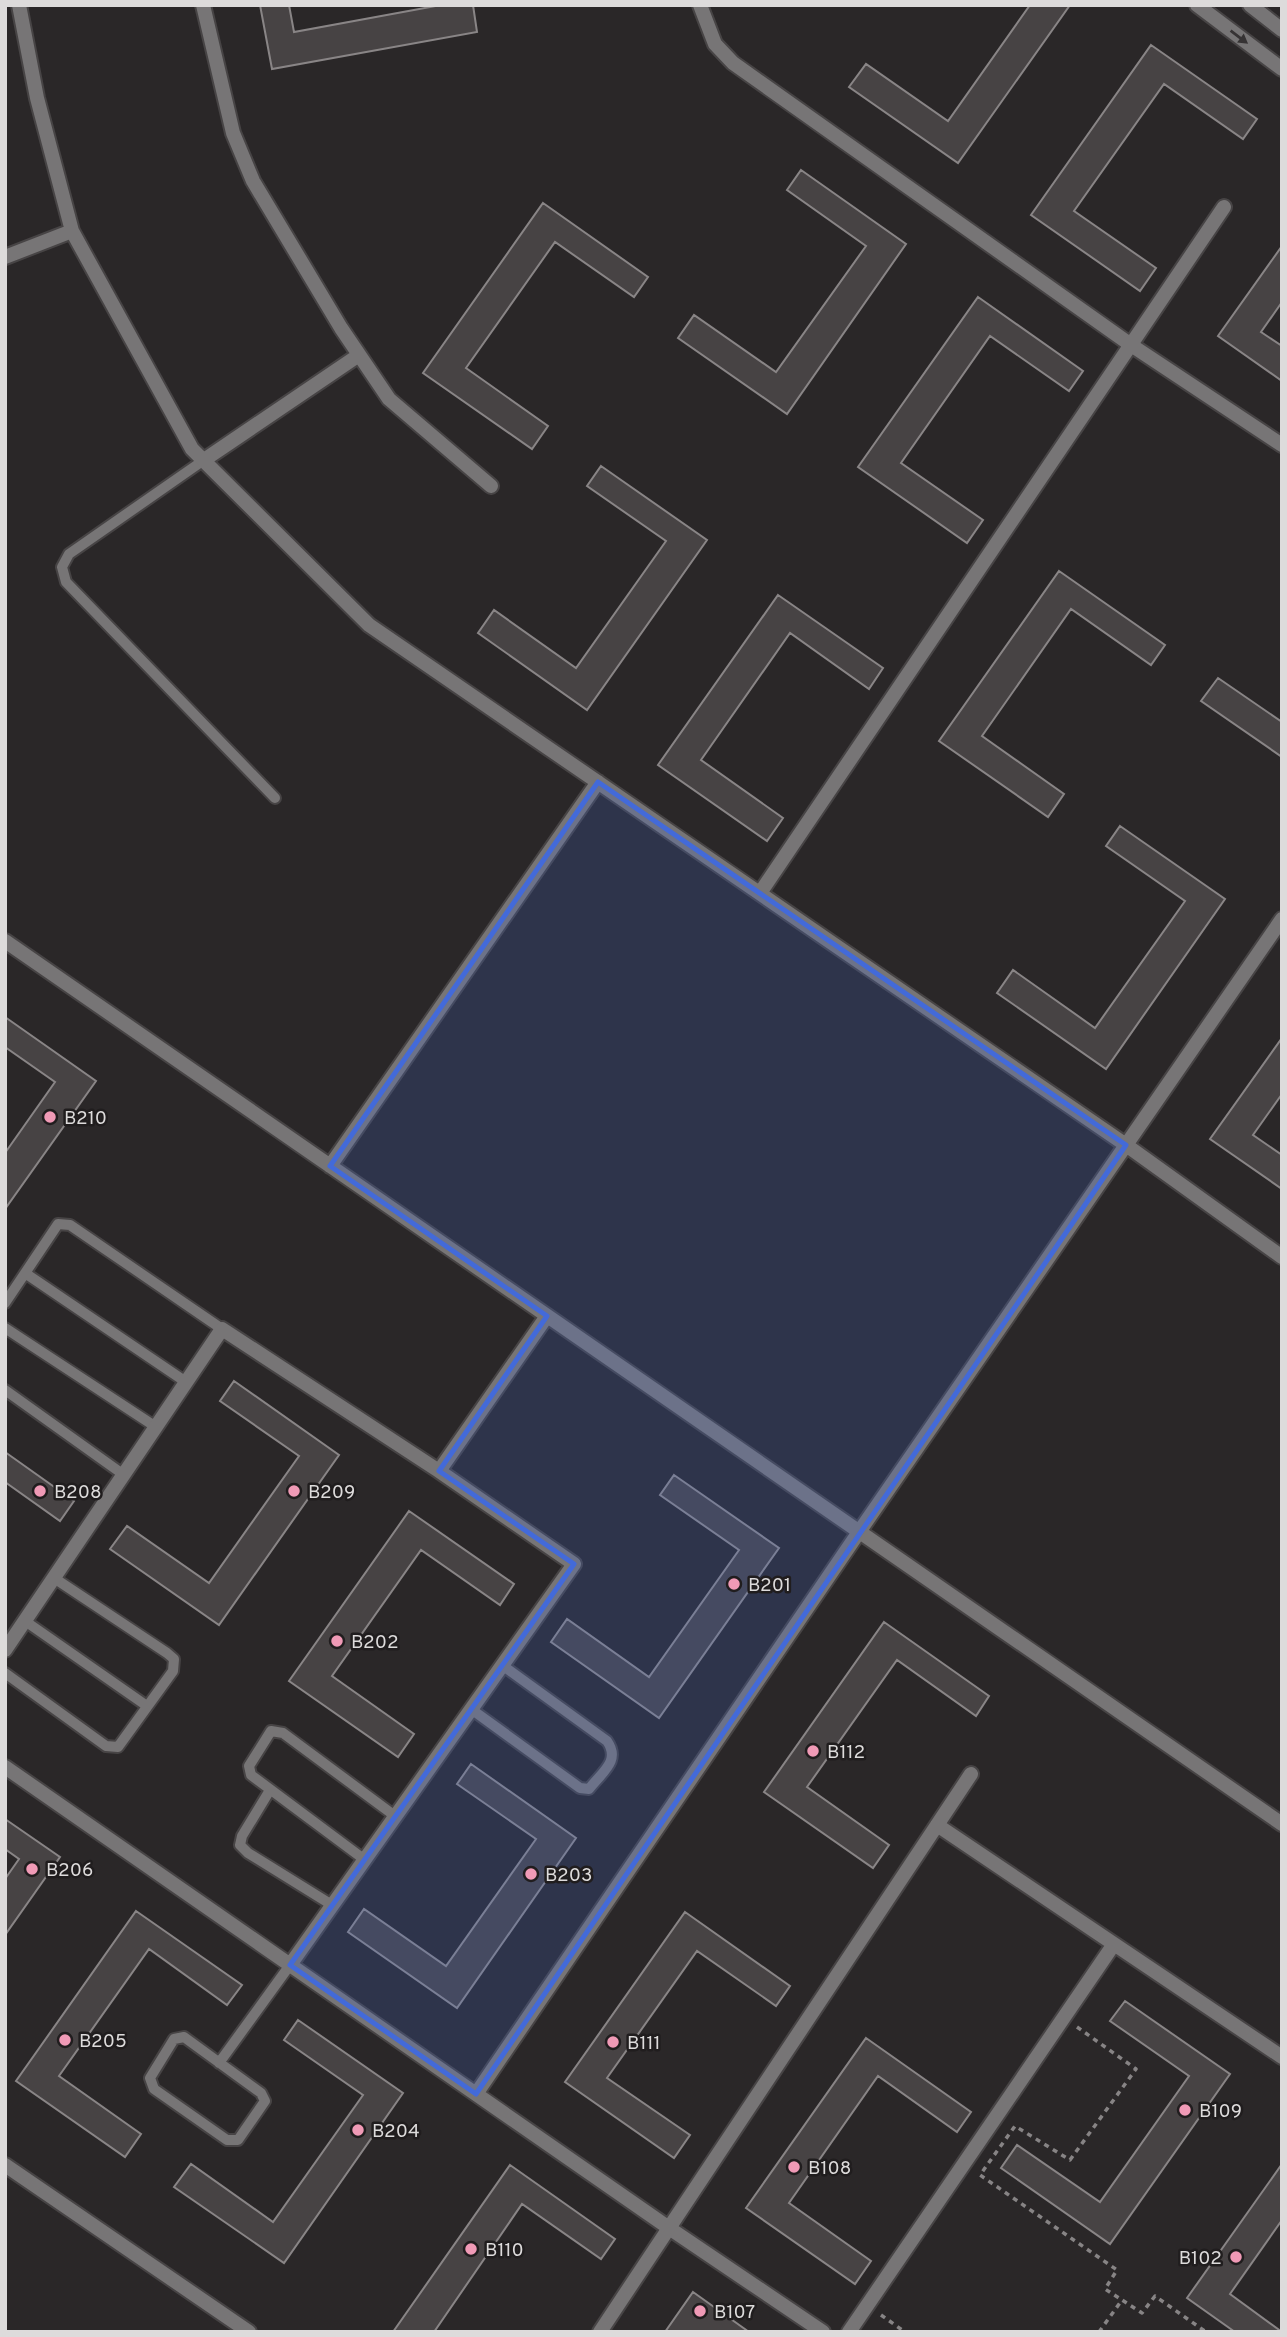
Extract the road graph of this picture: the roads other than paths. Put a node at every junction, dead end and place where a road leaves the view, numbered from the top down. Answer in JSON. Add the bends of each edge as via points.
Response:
{"nodes":[{"id":1,"x":19,"y":5,"type":"edge"},
{"id":2,"x":203,"y":5,"type":"edge"},
{"id":3,"x":700,"y":5,"type":"edge"},
{"id":4,"x":1197,"y":5,"type":"edge"},
{"id":5,"x":1250,"y":5,"type":"edge"},
{"id":6,"x":1282,"y":30,"type":"edge"},
{"id":7,"x":1282,"y":69,"type":"edge"},
{"id":8,"x":1224,"y":207,"type":"dead end"},
{"id":9,"x":72,"y":231,"type":"junction"},
{"id":10,"x":5,"y":257,"type":"edge"},
{"id":11,"x":1131,"y":345,"type":"junction"},
{"id":12,"x":359,"y":355,"type":"junction"},
{"id":13,"x":1282,"y":445,"type":"edge"},
{"id":14,"x":204,"y":460,"type":"junction"},
{"id":15,"x":491,"y":486,"type":"dead end"},
{"id":16,"x":598,"y":782,"type":"junction"},
{"id":17,"x":275,"y":798,"type":"dead end"},
{"id":18,"x":760,"y":893,"type":"junction"},
{"id":19,"x":1282,"y":919,"type":"edge"},
{"id":20,"x":5,"y":941,"type":"edge"},
{"id":21,"x":1126,"y":1145,"type":"junction"},
{"id":22,"x":330,"y":1166,"type":"junction"},
{"id":23,"x":1282,"y":1257,"type":"edge"},
{"id":24,"x":25,"y":1273,"type":"junction"},
{"id":25,"x":5,"y":1303,"type":"edge"},
{"id":26,"x":547,"y":1316,"type":"junction"},
{"id":27,"x":5,"y":1328,"type":"edge"},
{"id":28,"x":222,"y":1329,"type":"junction"},
{"id":29,"x":186,"y":1382,"type":"junction"},
{"id":30,"x":5,"y":1390,"type":"edge"},
{"id":31,"x":156,"y":1427,"type":"junction"},
{"id":32,"x":439,"y":1471,"type":"junction"},
{"id":33,"x":124,"y":1475,"type":"junction"},
{"id":34,"x":859,"y":1532,"type":"junction"},
{"id":35,"x":54,"y":1578,"type":"junction"},
{"id":36,"x":25,"y":1621,"type":"junction"},
{"id":37,"x":5,"y":1650,"type":"edge"},
{"id":38,"x":502,"y":1665,"type":"junction"},
{"id":39,"x":5,"y":1673,"type":"edge"},
{"id":40,"x":148,"y":1706,"type":"junction"},
{"id":41,"x":471,"y":1709,"type":"junction"},
{"id":42,"x":5,"y":1768,"type":"edge"},
{"id":43,"x":971,"y":1774,"type":"dead end"},
{"id":44,"x":270,"y":1790,"type":"junction"},
{"id":45,"x":395,"y":1816,"type":"junction"},
{"id":46,"x":1282,"y":1824,"type":"edge"},
{"id":47,"x":937,"y":1825,"type":"junction"},
{"id":48,"x":365,"y":1860,"type":"junction"},
{"id":49,"x":332,"y":1905,"type":"junction"},
{"id":50,"x":1114,"y":1944,"type":"junction"},
{"id":51,"x":290,"y":1965,"type":"junction"},
{"id":52,"x":1282,"y":2057,"type":"edge"},
{"id":53,"x":219,"y":2063,"type":"junction"},
{"id":54,"x":476,"y":2094,"type":"junction"},
{"id":55,"x":5,"y":2165,"type":"edge"},
{"id":56,"x":669,"y":2228,"type":"junction"},
{"id":57,"x":249,"y":2332,"type":"edge"},
{"id":58,"x":600,"y":2332,"type":"edge"},
{"id":59,"x":823,"y":2332,"type":"edge"},
{"id":60,"x":849,"y":2332,"type":"edge"}],
"edges":[{"from":1,"to":9,"type":"street","via":[[37,98]]},
{"from":2,"to":12,"type":"street","via":[[233,134],[253,181]]},
{"from":3,"to":11,"type":"street","via":[[715,44],[733,63]]},
{"from":4,"to":7,"type":"street","one_way":true},
{"from":5,"to":6,"type":"street"},
{"from":8,"to":11,"type":"street"},
{"from":9,"to":10,"type":"street"},
{"from":9,"to":14,"type":"street","via":[[192,449]]},
{"from":11,"to":13,"type":"street"},
{"from":11,"to":18,"type":"street"},
{"from":12,"to":14,"type":"street"},
{"from":12,"to":15,"type":"street","via":[[389,398]]},
{"from":14,"to":16,"type":"street","via":[[369,625]]},
{"from":14,"to":17,"type":"lane","via":[[69,554],[62,567],[66,582]]},
{"from":16,"to":18,"type":"street"},
{"from":16,"to":22,"type":"street"},
{"from":18,"to":21,"type":"street"},
{"from":19,"to":21,"type":"street"},
{"from":20,"to":22,"type":"street"},
{"from":21,"to":23,"type":"street"},
{"from":21,"to":34,"type":"street"},
{"from":22,"to":26,"type":"street"},
{"from":24,"to":25,"type":"lane"},
{"from":24,"to":28,"type":"lane","via":[[58,1224],[70,1225]]},
{"from":24,"to":29,"type":"lane"},
{"from":26,"to":32,"type":"street"},
{"from":26,"to":34,"type":"street"},
{"from":27,"to":31,"type":"lane"},
{"from":28,"to":29,"type":"street"},
{"from":28,"to":32,"type":"street"},
{"from":29,"to":31,"type":"street"},
{"from":30,"to":33,"type":"lane"},
{"from":31,"to":33,"type":"street"},
{"from":32,"to":38,"type":"street","via":[[574,1564]]},
{"from":33,"to":35,"type":"street"},
{"from":34,"to":46,"type":"street"},
{"from":34,"to":54,"type":"street"},
{"from":35,"to":36,"type":"street"},
{"from":35,"to":40,"type":"lane","via":[[174,1659],[173,1671]]},
{"from":36,"to":37,"type":"street"},
{"from":36,"to":40,"type":"lane"},
{"from":38,"to":41,"type":"street"},
{"from":38,"to":41,"type":"lane","via":[[607,1741],[613,1758],[589,1789],[580,1788]]},
{"from":39,"to":40,"type":"lane","via":[[106,1746],[118,1747]]},
{"from":41,"to":45,"type":"street"},
{"from":42,"to":51,"type":"street"},
{"from":43,"to":47,"type":"street"},
{"from":44,"to":45,"type":"lane","via":[[250,1775],[249,1766],[271,1731],[283,1733]]},
{"from":44,"to":48,"type":"lane"},
{"from":44,"to":49,"type":"lane","via":[[240,1845]]},
{"from":45,"to":48,"type":"street"},
{"from":47,"to":50,"type":"street"},
{"from":47,"to":56,"type":"street"},
{"from":48,"to":49,"type":"street"},
{"from":49,"to":51,"type":"street"},
{"from":50,"to":52,"type":"street"},
{"from":50,"to":60,"type":"street"},
{"from":51,"to":53,"type":"lane"},
{"from":51,"to":54,"type":"street"},
{"from":53,"to":53,"type":"lane","via":[[261,2093],[265,2101],[238,2140],[228,2140],[154,2089],[150,2078],[174,2039],[184,2037]]},
{"from":54,"to":56,"type":"street"},
{"from":55,"to":57,"type":"street"},
{"from":56,"to":58,"type":"street"},
{"from":56,"to":59,"type":"street"}]}
